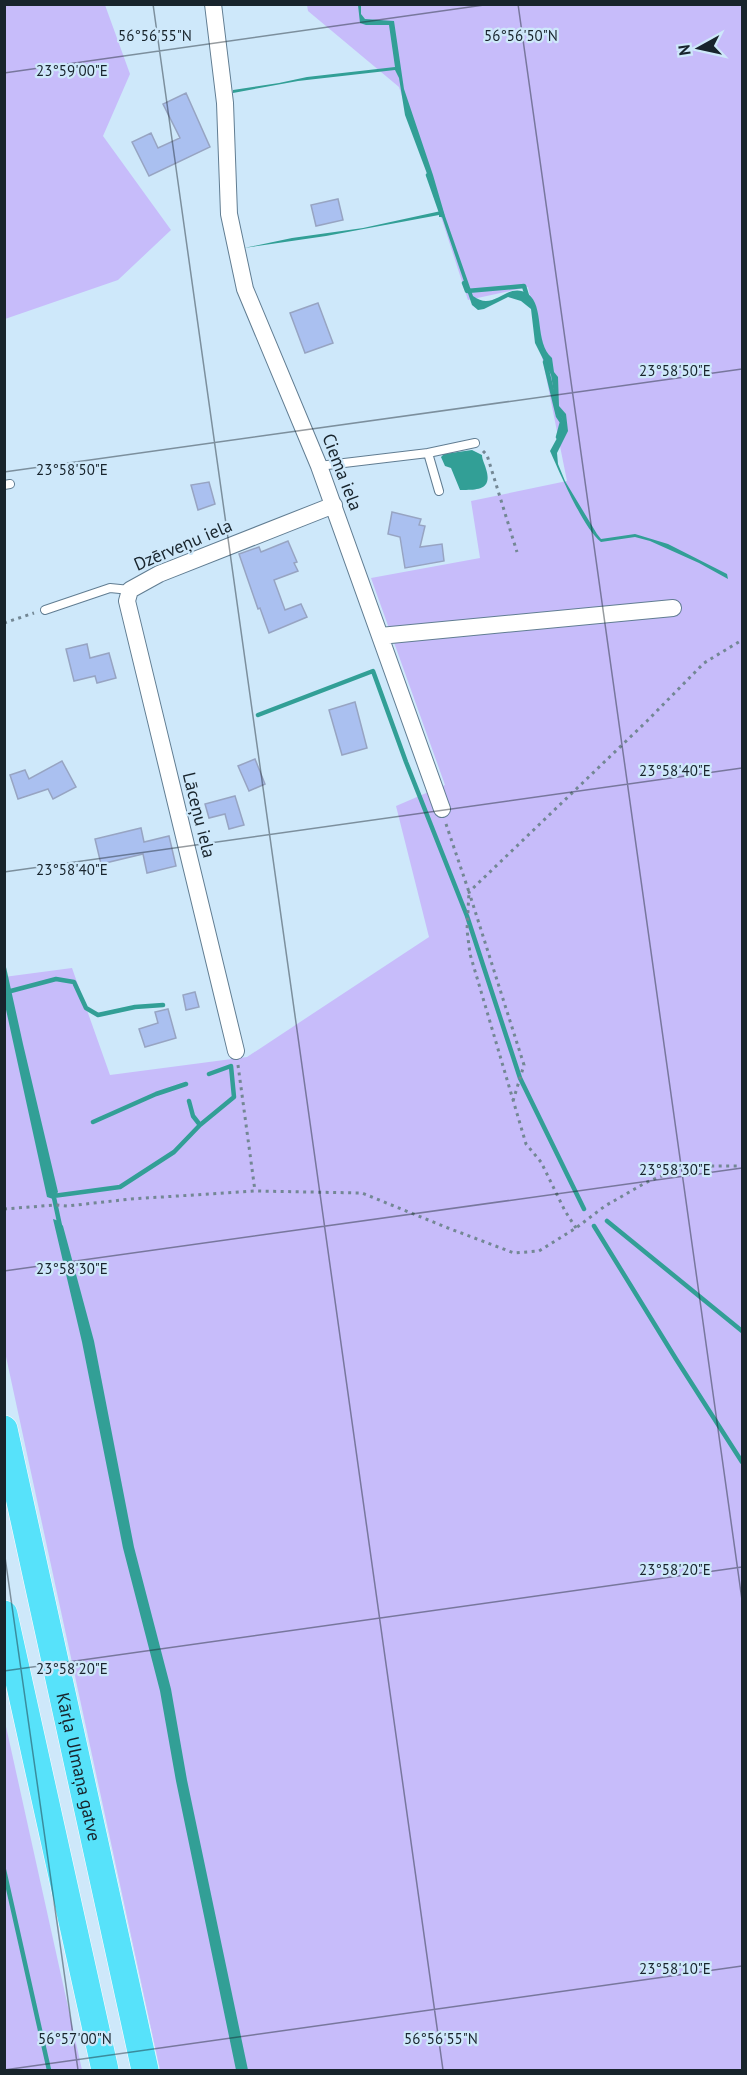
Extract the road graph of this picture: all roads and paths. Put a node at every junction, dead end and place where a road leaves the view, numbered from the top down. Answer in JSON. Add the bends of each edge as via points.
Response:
{"nodes":[{"id":1,"x":213,"y":4,"type":"edge"},
{"id":2,"x":475,"y":443,"type":"joint"},
{"id":3,"x":428,"y":453,"type":"junction"},
{"id":4,"x":320,"y":466,"type":"junction"},
{"id":5,"x":439,"y":491,"type":"dead end"},
{"id":6,"x":334,"y":505,"type":"junction"},
{"id":7,"x":517,"y":552,"type":"dead end"},
{"id":8,"x":130,"y":590,"type":"junction"},
{"id":9,"x":673,"y":608,"type":"dead end"},
{"id":10,"x":45,"y":610,"type":"joint"},
{"id":11,"x":4,"y":622,"type":"edge"},
{"id":12,"x":380,"y":636,"type":"junction"},
{"id":13,"x":742,"y":640,"type":"edge"},
{"id":14,"x":442,"y":809,"type":"joint"},
{"id":15,"x":469,"y":892,"type":"junction"},
{"id":16,"x":236,"y":1051,"type":"joint"},
{"id":17,"x":513,"y":1101,"type":"junction"},
{"id":18,"x":742,"y":1166,"type":"edge"},
{"id":19,"x":255,"y":1191,"type":"junction"},
{"id":20,"x":4,"y":1209,"type":"edge"},
{"id":21,"x":576,"y":1228,"type":"junction"},
{"id":22,"x":4,"y":1429,"type":"edge"},
{"id":23,"x":4,"y":1614,"type":"edge"},
{"id":24,"x":105,"y":2070,"type":"edge"},
{"id":25,"x":145,"y":2070,"type":"edge"}],
"edges":[{"from":1,"to":4,"type":"street","name":"Ciema iela","via":[[225,102],[229,214],[237,255],[245,289]]},
{"from":2,"to":3,"type":"lane"},
{"from":2,"to":7,"type":"path","via":[[487,455]]},
{"from":3,"to":4,"type":"lane"},
{"from":3,"to":5,"type":"lane"},
{"from":4,"to":6,"type":"street","name":"Ciema iela"},
{"from":6,"to":8,"type":"street","name":"Dzērveņu iela","via":[[159,574]]},
{"from":6,"to":12,"type":"street","name":"Ciema iela"},
{"from":8,"to":10,"type":"lane","name":"Dzērveņu iela","via":[[110,588]]},
{"from":8,"to":16,"type":"street","name":"Lāceņu iela","via":[[130,617]]},
{"from":9,"to":12,"type":"street"},
{"from":10,"to":11,"type":"path"},
{"from":12,"to":14,"type":"street","name":"Ciema iela"},
{"from":13,"to":15,"type":"path","via":[[704,663]]},
{"from":14,"to":15,"type":"path"},
{"from":15,"to":17,"type":"path","via":[[469,947]]},
{"from":15,"to":17,"type":"path","via":[[524,1065]]},
{"from":16,"to":19,"type":"path"},
{"from":17,"to":21,"type":"path","via":[[526,1143],[541,1162]]},
{"from":18,"to":21,"type":"path","via":[[700,1166],[671,1172],[605,1206]]},
{"from":19,"to":20,"type":"path"},
{"from":19,"to":21,"type":"path","via":[[362,1193],[514,1252],[539,1251]]},
{"from":22,"to":25,"type":"highway","name":"Kārļa Ulmaņa gatve"},
{"from":23,"to":24,"type":"highway"}]}
